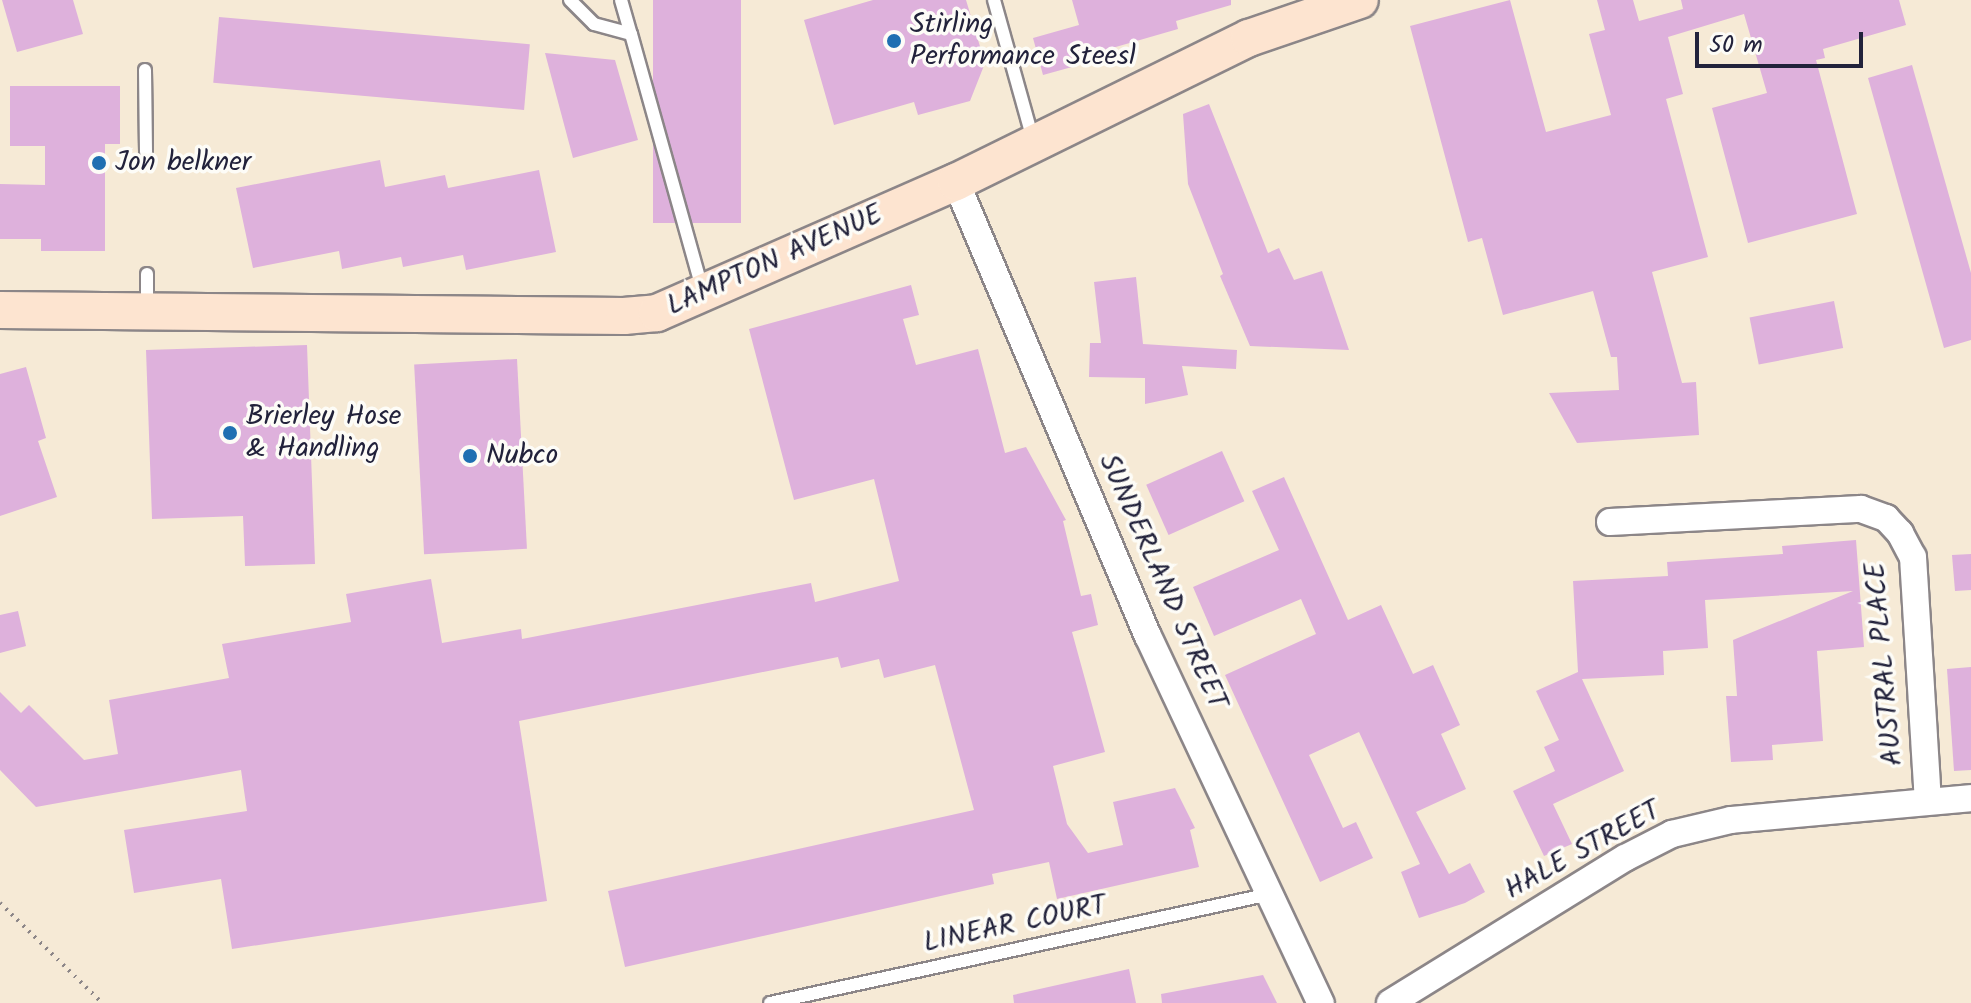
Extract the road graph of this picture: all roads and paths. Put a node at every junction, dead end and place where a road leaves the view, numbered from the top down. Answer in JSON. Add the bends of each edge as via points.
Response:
{"nodes":[{"id":1,"x":570,"y":0,"type":"edge"},
{"id":2,"x":621,"y":0,"type":"edge"},
{"id":3,"x":994,"y":0,"type":"edge"},
{"id":4,"x":1360,"y":0,"type":"edge"},
{"id":5,"x":631,"y":34,"type":"junction"},
{"id":6,"x":145,"y":70,"type":"dead end"},
{"id":7,"x":1034,"y":143,"type":"junction"},
{"id":8,"x":146,"y":152,"type":"dead end"},
{"id":9,"x":956,"y":182,"type":"junction"},
{"id":10,"x":147,"y":274,"type":"dead end"},
{"id":11,"x":703,"y":292,"type":"junction"},
{"id":12,"x":0,"y":310,"type":"edge"},
{"id":13,"x":147,"y":312,"type":"junction"},
{"id":14,"x":1610,"y":522,"type":"dead end"},
{"id":15,"x":1971,"y":798,"type":"edge"},
{"id":16,"x":1928,"y":801,"type":"junction"},
{"id":17,"x":1270,"y":894,"type":"junction"},
{"id":18,"x":0,"y":903,"type":"edge"},
{"id":19,"x":102,"y":1003,"type":"edge"},
{"id":20,"x":770,"y":1003,"type":"edge"},
{"id":21,"x":1321,"y":1003,"type":"edge"},
{"id":22,"x":1390,"y":1003,"type":"edge"}],
"edges":[{"from":1,"to":5,"type":"lane","via":[[594,24]]},
{"from":2,"to":5,"type":"lane"},
{"from":3,"to":7,"type":"lane"},
{"from":4,"to":7,"type":"street","name":"LAMPTON AVENUE","via":[[1249,38]]},
{"from":5,"to":11,"type":"lane"},
{"from":6,"to":8,"type":"lane"},
{"from":7,"to":9,"type":"street","name":"LAMPTON AVENUE"},
{"from":9,"to":11,"type":"street","name":"LAMPTON AVENUE"},
{"from":9,"to":17,"type":"street","name":"SUNDERLAND STREET","via":[[1148,636]]},
{"from":10,"to":13,"type":"lane"},
{"from":11,"to":13,"type":"street","name":"LAMPTON AVENUE","via":[[657,313],[624,316]]},
{"from":12,"to":13,"type":"street","name":"LAMPTON AVENUE"},
{"from":14,"to":16,"type":"street","name":"AUSTRAL PLACE","via":[[1861,509],[1886,518],[1913,557]]},
{"from":15,"to":16,"type":"street","name":"HALE STREET"},
{"from":16,"to":22,"type":"street","name":"HALE STREET","via":[[1731,820],[1672,834]]},
{"from":17,"to":20,"type":"lane","name":"LINEAR COURT"},
{"from":17,"to":21,"type":"street","name":"SUNDERLAND STREET"},
{"from":18,"to":19,"type":"path"}]}
